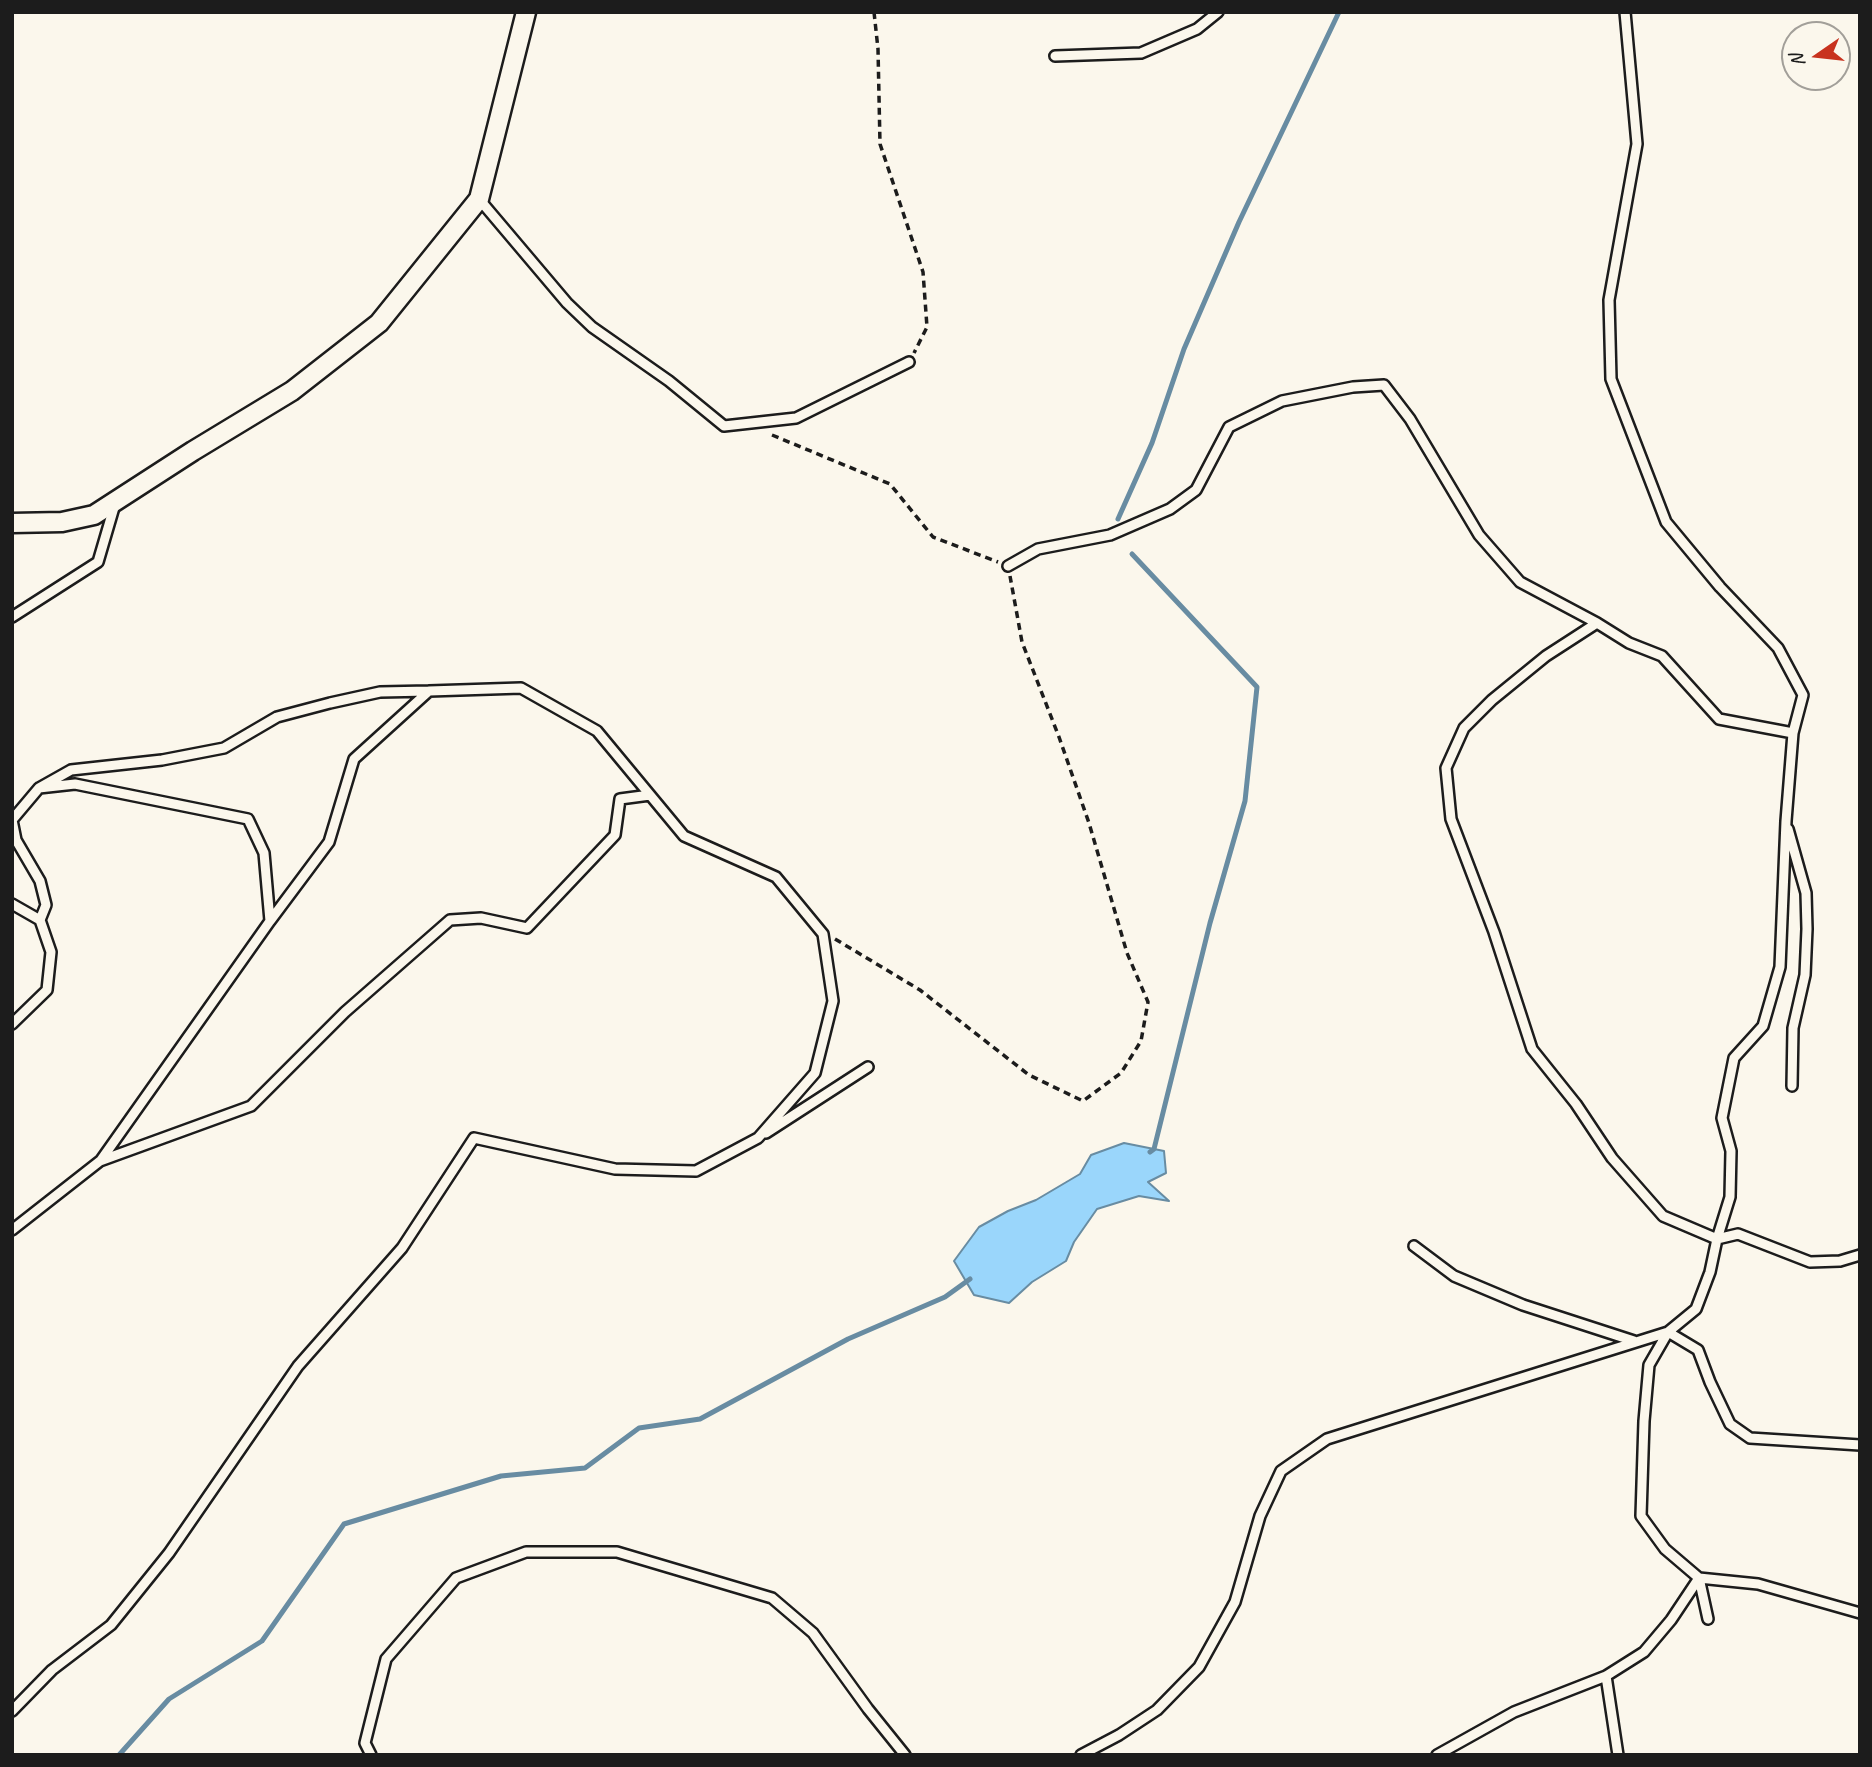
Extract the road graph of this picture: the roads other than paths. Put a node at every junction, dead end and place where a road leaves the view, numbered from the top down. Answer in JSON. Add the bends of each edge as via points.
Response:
{"nodes":[{"id":1,"x":526,"y":12,"type":"edge"},
{"id":2,"x":1219,"y":12,"type":"edge"},
{"id":3,"x":1625,"y":12,"type":"edge"},
{"id":4,"x":1055,"y":56,"type":"dead end"},
{"id":5,"x":479,"y":199,"type":"junction"},
{"id":6,"x":909,"y":362,"type":"road end"},
{"id":7,"x":117,"y":499,"type":"junction"},
{"id":8,"x":12,"y":523,"type":"edge"},
{"id":9,"x":1009,"y":566,"type":"road end"},
{"id":10,"x":12,"y":617,"type":"edge"},
{"id":11,"x":1597,"y":623,"type":"junction"},
{"id":12,"x":429,"y":691,"type":"junction"},
{"id":13,"x":1793,"y":733,"type":"junction"},
{"id":14,"x":39,"y":788,"type":"junction"},
{"id":15,"x":650,"y":795,"type":"junction"},
{"id":16,"x":1786,"y":821,"type":"junction"},
{"id":17,"x":16,"y":840,"type":"junction"},
{"id":18,"x":12,"y":851,"type":"edge"},
{"id":19,"x":12,"y":904,"type":"edge"},
{"id":20,"x":40,"y":920,"type":"junction"},
{"id":21,"x":270,"y":921,"type":"junction"},
{"id":22,"x":12,"y":1024,"type":"edge"},
{"id":23,"x":868,"y":1068,"type":"dead end"},
{"id":24,"x":1792,"y":1086,"type":"dead end"},
{"id":25,"x":758,"y":1138,"type":"junction"},
{"id":26,"x":100,"y":1161,"type":"junction"},
{"id":27,"x":12,"y":1230,"type":"edge"},
{"id":28,"x":1717,"y":1239,"type":"junction"},
{"id":29,"x":1414,"y":1246,"type":"dead end"},
{"id":30,"x":1860,"y":1255,"type":"edge"},
{"id":31,"x":1668,"y":1332,"type":"junction"},
{"id":32,"x":1636,"y":1341,"type":"junction"},
{"id":33,"x":1860,"y":1446,"type":"edge"},
{"id":34,"x":1699,"y":1578,"type":"junction"},
{"id":35,"x":1860,"y":1613,"type":"edge"},
{"id":36,"x":1708,"y":1619,"type":"dead end"},
{"id":37,"x":1606,"y":1676,"type":"junction"},
{"id":38,"x":12,"y":1711,"type":"edge"},
{"id":39,"x":371,"y":1755,"type":"edge"},
{"id":40,"x":905,"y":1755,"type":"edge"},
{"id":41,"x":1081,"y":1755,"type":"edge"},
{"id":42,"x":1437,"y":1755,"type":"edge"},
{"id":43,"x":1618,"y":1755,"type":"edge"}],
"edges":[{"from":1,"to":5,"type":"street"},
{"from":2,"to":4,"type":"lane","via":[[1197,29],[1141,53]]},
{"from":3,"to":13,"type":"lane","via":[[1637,144],[1609,300],[1611,379],[1665,522],[1778,648],[1803,695]]},
{"from":5,"to":6,"type":"lane","via":[[592,327],[724,426],[796,418]]},
{"from":5,"to":7,"type":"street","via":[[379,323],[292,391]]},
{"from":7,"to":8,"type":"street","via":[[94,515],[62,522]]},
{"from":7,"to":10,"type":"lane","via":[[98,562]]},
{"from":9,"to":11,"type":"lane","via":[[1038,549],[1110,536],[1170,509],[1196,490],[1229,427],[1282,401],[1384,385],[1410,419],[1479,535],[1520,582]]},
{"from":11,"to":13,"type":"lane","via":[[1662,656],[1719,719]]},
{"from":11,"to":28,"type":"lane","via":[[1546,656],[1464,728],[1446,768],[1451,819],[1532,1049],[1612,1158],[1663,1216]]},
{"from":12,"to":14,"type":"lane","via":[[380,692],[330,703],[277,717],[224,748],[162,761],[71,770]]},
{"from":12,"to":15,"type":"lane","via":[[521,688],[597,731]]},
{"from":12,"to":21,"type":"lane","via":[[354,759],[329,842]]},
{"from":13,"to":16,"type":"lane"},
{"from":14,"to":17,"type":"lane","via":[[12,820]]},
{"from":14,"to":21,"type":"lane","via":[[75,784],[248,819],[264,853]]},
{"from":15,"to":25,"type":"lane","via":[[684,836],[776,877],[823,934],[833,1001],[815,1073]]},
{"from":15,"to":26,"type":"lane","via":[[620,799],[615,835],[527,928],[481,918],[450,920],[345,1012],[251,1106]]},
{"from":16,"to":24,"type":"lane","via":[[1806,893],[1807,929],[1805,975],[1793,1028]]},
{"from":16,"to":28,"type":"lane","via":[[1780,967],[1763,1026],[1734,1058],[1721,1118],[1731,1151],[1730,1198]]},
{"from":17,"to":18,"type":"lane"},
{"from":17,"to":20,"type":"lane","via":[[40,881],[46,905]]},
{"from":19,"to":20,"type":"lane"},
{"from":20,"to":22,"type":"lane","via":[[51,953],[47,990]]},
{"from":21,"to":26,"type":"lane"},
{"from":23,"to":25,"type":"lane"},
{"from":25,"to":38,"type":"lane","via":[[696,1171],[615,1169],[474,1138],[402,1248],[298,1366],[169,1553],[111,1625],[52,1670]]},
{"from":26,"to":27,"type":"lane"},
{"from":28,"to":30,"type":"lane","via":[[1738,1234],[1810,1262]]},
{"from":28,"to":31,"type":"lane","via":[[1696,1309]]},
{"from":29,"to":32,"type":"lane","via":[[1454,1276],[1523,1306]]},
{"from":31,"to":32,"type":"lane"},
{"from":31,"to":33,"type":"lane","via":[[1698,1350],[1730,1424],[1750,1438]]},
{"from":31,"to":34,"type":"lane","via":[[1649,1365],[1641,1516],[1665,1549]]},
{"from":32,"to":41,"type":"lane","via":[[1327,1439],[1281,1471],[1260,1516],[1235,1602],[1199,1667],[1157,1710]]},
{"from":34,"to":35,"type":"lane","via":[[1758,1584]]},
{"from":34,"to":36,"type":"lane"},
{"from":34,"to":37,"type":"lane","via":[[1644,1652]]},
{"from":37,"to":42,"type":"lane","via":[[1514,1712]]},
{"from":37,"to":43,"type":"lane"},
{"from":39,"to":40,"type":"lane","via":[[365,1743],[386,1659],[456,1578],[526,1552],[617,1552],[772,1598],[813,1633]]}]}
